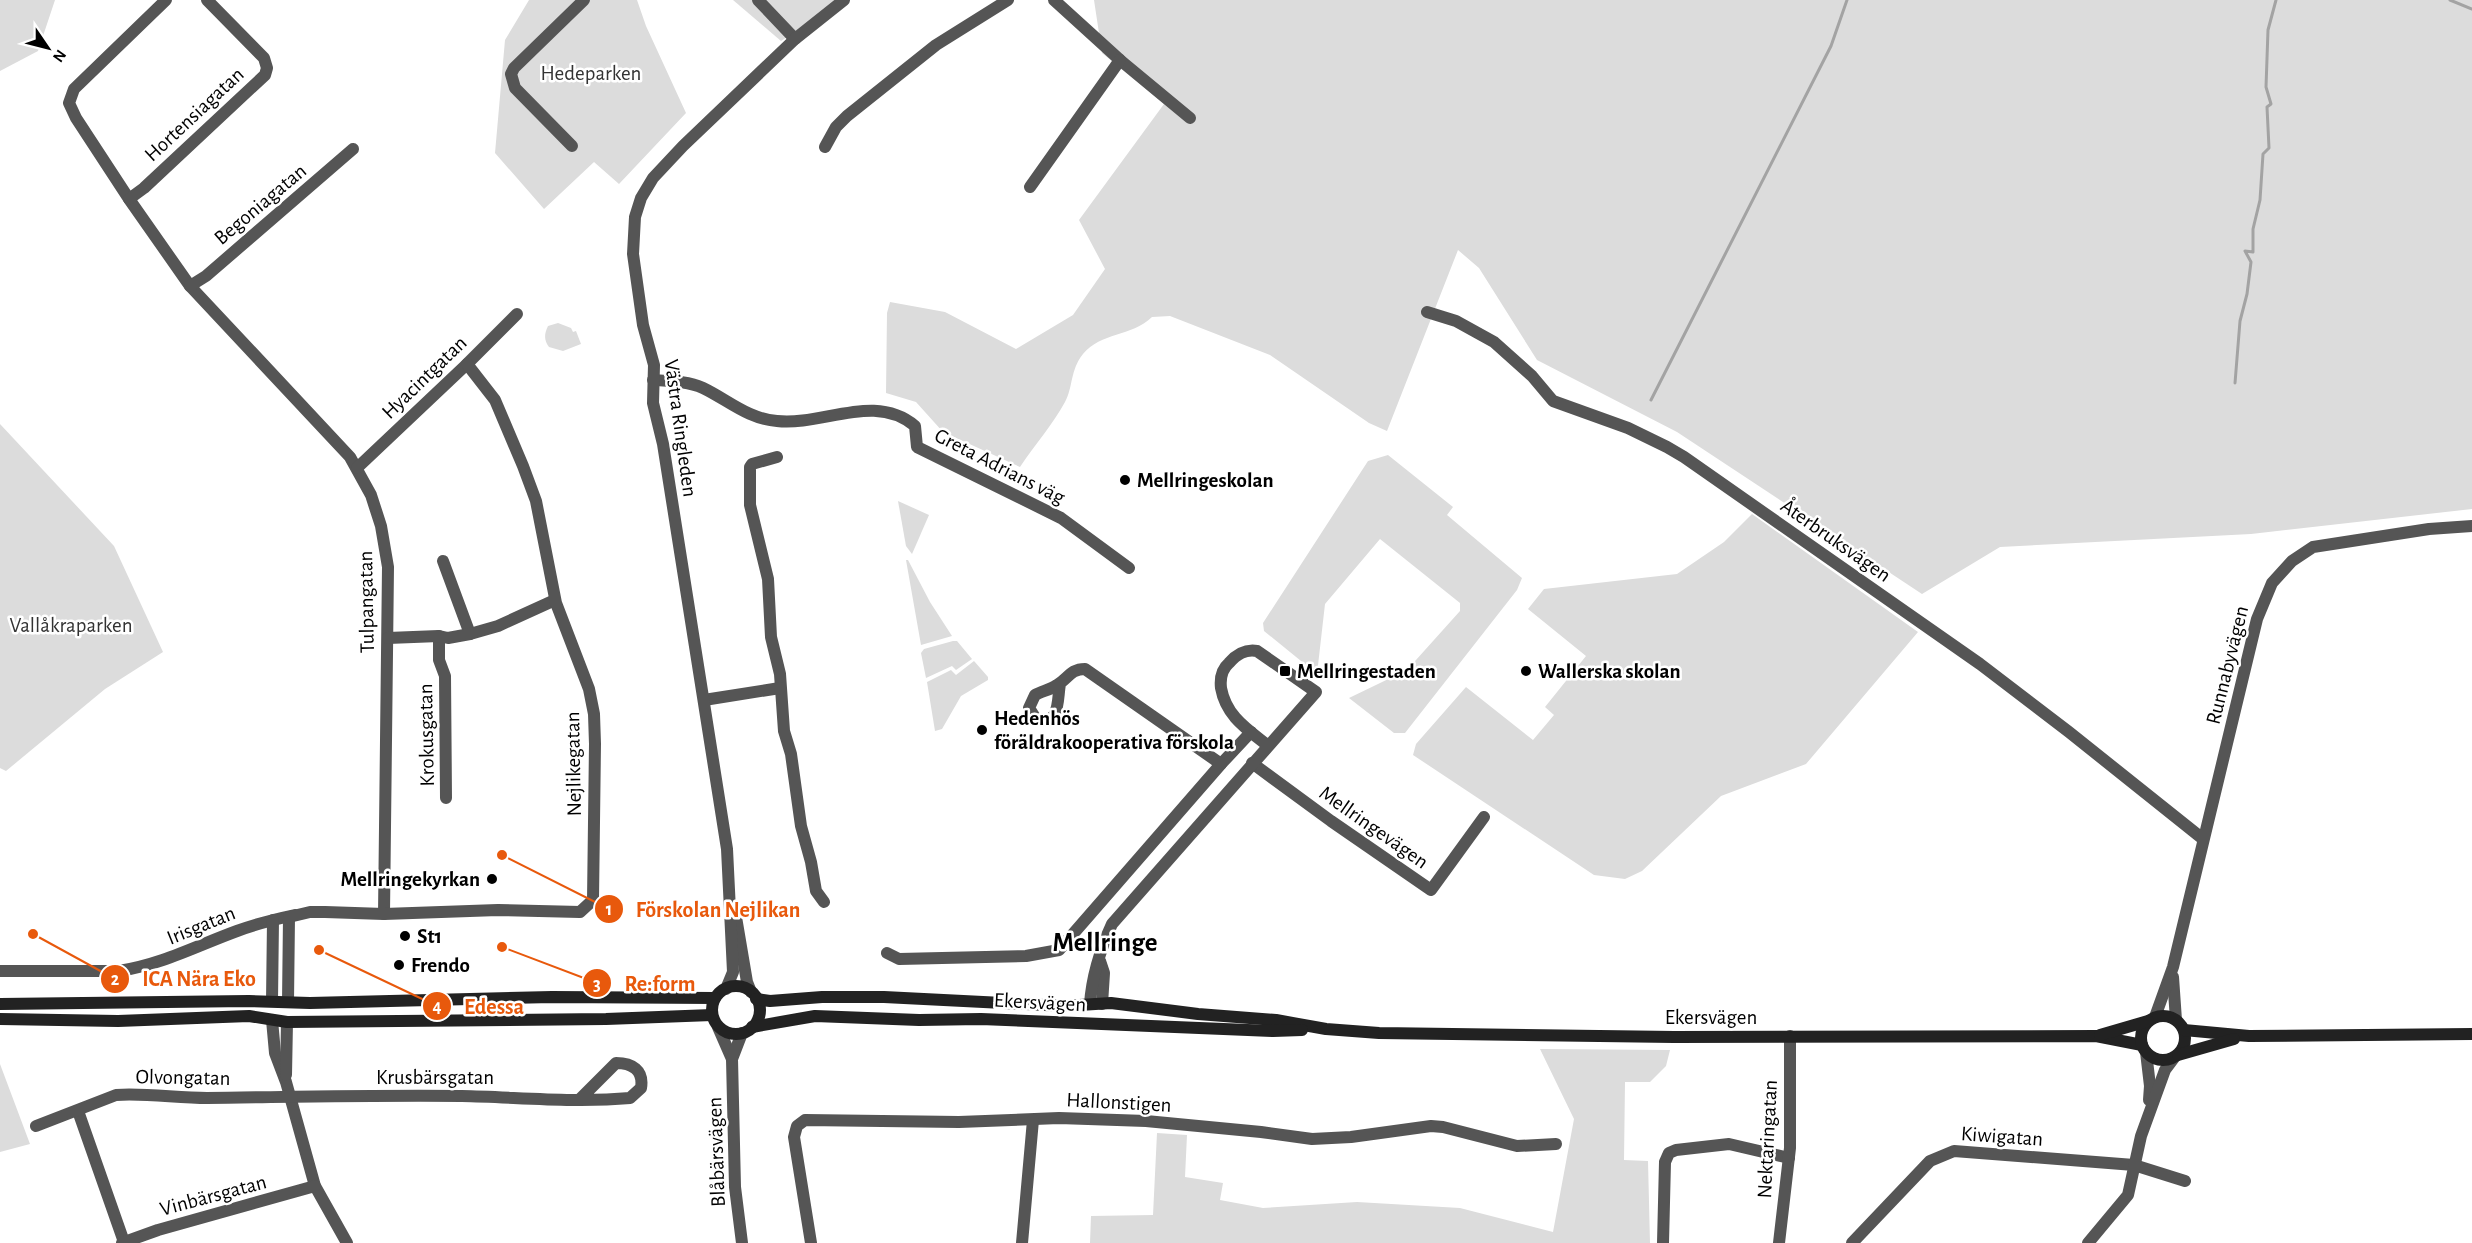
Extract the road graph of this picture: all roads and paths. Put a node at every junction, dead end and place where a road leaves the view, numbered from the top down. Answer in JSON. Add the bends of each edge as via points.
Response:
{"nodes":[{"id":1,"x":166,"y":0,"type":"edge"},
{"id":2,"x":207,"y":0,"type":"edge"},
{"id":3,"x":584,"y":0,"type":"edge"},
{"id":4,"x":758,"y":0,"type":"edge"},
{"id":5,"x":844,"y":0,"type":"edge"},
{"id":6,"x":1008,"y":0,"type":"edge"},
{"id":7,"x":1054,"y":0,"type":"edge"},
{"id":8,"x":795,"y":39,"type":"junction"},
{"id":9,"x":1120,"y":60,"type":"junction"},
{"id":10,"x":1190,"y":118,"type":"dead end"},
{"id":11,"x":572,"y":146,"type":"dead end"},
{"id":12,"x":825,"y":147,"type":"dead end"},
{"id":13,"x":353,"y":149,"type":"dead end"},
{"id":14,"x":1030,"y":187,"type":"dead end"},
{"id":15,"x":129,"y":199,"type":"junction"},
{"id":16,"x":190,"y":286,"type":"junction"},
{"id":17,"x":1427,"y":312,"type":"dead end"},
{"id":18,"x":517,"y":314,"type":"dead end"},
{"id":19,"x":467,"y":364,"type":"junction"},
{"id":20,"x":653,"y":380,"type":"junction"},
{"id":21,"x":777,"y":457,"type":"dead end"},
{"id":22,"x":357,"y":468,"type":"junction"},
{"id":23,"x":2472,"y":526,"type":"edge"},
{"id":24,"x":443,"y":561,"type":"dead end"},
{"id":25,"x":1130,"y":568,"type":"dead end"},
{"id":26,"x":555,"y":600,"type":"junction"},
{"id":27,"x":470,"y":634,"type":"junction"},
{"id":28,"x":439,"y":636,"type":"junction"},
{"id":29,"x":388,"y":638,"type":"junction"},
{"id":30,"x":1060,"y":684,"type":"dead end"},
{"id":31,"x":780,"y":688,"type":"junction"},
{"id":32,"x":704,"y":700,"type":"junction"},
{"id":33,"x":1251,"y":732,"type":"junction"},
{"id":34,"x":1268,"y":745,"type":"junction"},
{"id":35,"x":1252,"y":763,"type":"junction"},
{"id":36,"x":1221,"y":764,"type":"junction"},
{"id":37,"x":446,"y":798,"type":"dead end"},
{"id":38,"x":1484,"y":817,"type":"dead end"},
{"id":39,"x":2204,"y":838,"type":"junction"},
{"id":40,"x":824,"y":902,"type":"dead end"},
{"id":41,"x":384,"y":914,"type":"junction"},
{"id":42,"x":280,"y":919,"type":"junction"},
{"id":43,"x":735,"y":935,"type":"junction"},
{"id":44,"x":887,"y":953,"type":"dead end"},
{"id":45,"x":2173,"y":967,"type":"junction"},
{"id":46,"x":0,"y":971,"type":"edge"},
{"id":47,"x":726,"y":989,"type":"junction"},
{"id":48,"x":754,"y":995,"type":"junction"},
{"id":49,"x":716,"y":998,"type":"junction"},
{"id":50,"x":272,"y":1001,"type":"junction"},
{"id":51,"x":288,"y":1002,"type":"junction"},
{"id":52,"x":0,"y":1004,"type":"edge"},
{"id":53,"x":1096,"y":1004,"type":"junction"},
{"id":54,"x":0,"y":1019,"type":"edge"},
{"id":55,"x":2151,"y":1019,"type":"junction"},
{"id":56,"x":272,"y":1020,"type":"junction"},
{"id":57,"x":2176,"y":1020,"type":"junction"},
{"id":58,"x":715,"y":1021,"type":"junction"},
{"id":59,"x":287,"y":1022,"type":"junction"},
{"id":60,"x":1095,"y":1024,"type":"junction"},
{"id":61,"x":1326,"y":1029,"type":"junction"},
{"id":62,"x":747,"y":1030,"type":"junction"},
{"id":63,"x":2184,"y":1030,"type":"junction"},
{"id":64,"x":2472,"y":1034,"type":"edge"},
{"id":65,"x":1790,"y":1036,"type":"junction"},
{"id":66,"x":2096,"y":1036,"type":"junction"},
{"id":67,"x":2250,"y":1036,"type":"junction"},
{"id":68,"x":2144,"y":1049,"type":"junction"},
{"id":69,"x":2176,"y":1056,"type":"junction"},
{"id":70,"x":732,"y":1059,"type":"junction"},
{"id":71,"x":286,"y":1082,"type":"junction"},
{"id":72,"x":290,"y":1097,"type":"junction"},
{"id":73,"x":580,"y":1099,"type":"junction"},
{"id":74,"x":78,"y":1111,"type":"junction"},
{"id":75,"x":1033,"y":1120,"type":"junction"},
{"id":76,"x":2145,"y":1125,"type":"junction"},
{"id":77,"x":36,"y":1126,"type":"dead end"},
{"id":78,"x":1556,"y":1144,"type":"dead end"},
{"id":79,"x":1789,"y":1158,"type":"junction"},
{"id":80,"x":2134,"y":1165,"type":"junction"},
{"id":81,"x":2185,"y":1181,"type":"dead end"},
{"id":82,"x":315,"y":1186,"type":"junction"},
{"id":83,"x":1854,"y":1242,"type":"edge"},
{"id":84,"x":123,"y":1243,"type":"edge"},
{"id":85,"x":347,"y":1243,"type":"edge"},
{"id":86,"x":742,"y":1243,"type":"edge"},
{"id":87,"x":811,"y":1243,"type":"edge"},
{"id":88,"x":1022,"y":1243,"type":"edge"},
{"id":89,"x":1663,"y":1243,"type":"edge"},
{"id":90,"x":1779,"y":1243,"type":"edge"},
{"id":91,"x":2088,"y":1243,"type":"edge"}],
"edges":[{"from":1,"to":15,"type":"street","name":"Tulpangatan","via":[[70,96],[76,118]]},
{"from":2,"to":15,"type":"street","name":"Hortensiagatan","via":[[264,58],[265,75]]},
{"from":3,"to":11,"type":"street","via":[[511,74],[515,88]]},
{"from":4,"to":8,"type":"street"},
{"from":5,"to":8,"type":"street","name":"Västra Ringleden"},
{"from":6,"to":12,"type":"street","via":[[936,45],[847,116]]},
{"from":7,"to":9,"type":"street"},
{"from":8,"to":20,"type":"street","name":"Västra Ringleden","via":[[662,168],[647,186],[638,207],[633,254],[643,325],[654,365]]},
{"from":9,"to":10,"type":"street"},
{"from":9,"to":14,"type":"street"},
{"from":13,"to":16,"type":"street","name":"Begoniagatan"},
{"from":15,"to":16,"type":"street","name":"Tulpangatan"},
{"from":16,"to":22,"type":"street","name":"Tulpangatan"},
{"from":17,"to":39,"type":"street","name":"Återbruksvägen","via":[[1456,321],[1494,342],[1553,401],[1628,428],[1684,457],[1980,664]]},
{"from":18,"to":19,"type":"street","name":"Hyacintgatan"},
{"from":19,"to":22,"type":"street","name":"Hyacintgatan"},
{"from":19,"to":26,"type":"street","name":"Nejlikegatan","via":[[495,400],[523,466],[536,501]]},
{"from":20,"to":25,"type":"street","name":"Greta Adrians väg","via":[[694,385],[758,418],[777,421],[864,411],[894,414],[915,426],[917,447],[1061,518]]},
{"from":20,"to":32,"type":"street","name":"Västra Ringleden","via":[[653,403]]},
{"from":21,"to":31,"type":"street","via":[[752,464],[749,477],[750,505],[769,588],[771,637]]},
{"from":22,"to":29,"type":"street","name":"Tulpangatan","via":[[371,495],[384,538]]},
{"from":23,"to":39,"type":"street","name":"Runnabyvägen","via":[[2313,547],[2281,571],[2264,599],[2258,619]]},
{"from":24,"to":27,"type":"street"},
{"from":26,"to":27,"type":"street"},
{"from":26,"to":41,"type":"street","name":"Nejlikegatan","via":[[589,689],[594,714],[593,900],[580,912]]},
{"from":27,"to":28,"type":"street"},
{"from":28,"to":29,"type":"street"},
{"from":28,"to":37,"type":"street","name":"Krokusgatan","via":[[439,660],[445,676]]},
{"from":29,"to":41,"type":"street","name":"Tulpangatan"},
{"from":30,"to":36,"type":"street","via":[[1077,669],[1085,669]]},
{"from":31,"to":32,"type":"street"},
{"from":31,"to":40,"type":"street","via":[[801,826],[816,891]]},
{"from":32,"to":43,"type":"street","name":"Västra Ringleden","via":[[727,849]]},
{"from":33,"to":34,"type":"street"},
{"from":33,"to":34,"type":"street","via":[[1229,712],[1220,681],[1224,667],[1249,650],[1257,651],[1316,692]]},
{"from":33,"to":36,"type":"street"},
{"from":34,"to":35,"type":"street"},
{"from":35,"to":38,"type":"street","name":"Mellringevägen","via":[[1431,890]]},
{"from":35,"to":53,"type":"street","via":[[1113,924],[1093,972]]},
{"from":36,"to":44,"type":"street","via":[[1059,950],[1026,956],[899,959]]},
{"from":39,"to":45,"type":"street","name":"Runnabyvägen"},
{"from":41,"to":42,"type":"street","name":"Nejlikegatan","via":[[310,912]]},
{"from":42,"to":46,"type":"street","name":"Irisgatan","via":[[237,930],[176,957],[135,969]]},
{"from":42,"to":50,"type":"street"},
{"from":42,"to":51,"type":"street"},
{"from":43,"to":47,"type":"street","name":"Västra Ringleden","via":[[733,972]]},
{"from":43,"to":48,"type":"street","name":"Västra Ringleden"},
{"from":45,"to":55,"type":"street","name":"Runnabyvägen"},
{"from":45,"to":57,"type":"street","name":"Runnabyvägen"},
{"from":47,"to":48,"type":"main road","via":[[737,986]]},
{"from":47,"to":49,"type":"main road"},
{"from":48,"to":53,"type":"main road","name":"Ekersvägen","via":[[770,1001],[884,997],[1032,1005]]},
{"from":48,"to":62,"type":"main road","via":[[759,1018]]},
{"from":49,"to":51,"type":"main road"},
{"from":49,"to":58,"type":"main road"},
{"from":50,"to":51,"type":"main road"},
{"from":50,"to":52,"type":"main road"},
{"from":50,"to":56,"type":"main road"},
{"from":51,"to":59,"type":"main road"},
{"from":53,"to":60,"type":"main road"},
{"from":53,"to":61,"type":"main road","name":"Ekersvägen","via":[[1276,1020]]},
{"from":54,"to":56,"type":"main road","via":[[118,1021],[249,1016]]},
{"from":55,"to":57,"type":"main road","via":[[2166,1016]]},
{"from":55,"to":66,"type":"main road","name":"Ekersvägen"},
{"from":55,"to":68,"type":"main road","via":[[2142,1032]]},
{"from":56,"to":59,"type":"main road"},
{"from":56,"to":71,"type":"street","via":[[275,1053]]},
{"from":57,"to":63,"type":"main road"},
{"from":58,"to":59,"type":"main road"},
{"from":58,"to":62,"type":"main road","via":[[730,1034]]},
{"from":58,"to":70,"type":"street","name":"Blåbärsvägen"},
{"from":59,"to":71,"type":"street"},
{"from":60,"to":61,"type":"main road","name":"Ekersvägen","via":[[1273,1031]]},
{"from":60,"to":62,"type":"main road","name":"Ekersvägen","via":[[815,1017]]},
{"from":61,"to":65,"type":"main road","name":"Ekersvägen","via":[[1379,1033]]},
{"from":62,"to":70,"type":"street","name":"Blåbärsvägen"},
{"from":63,"to":67,"type":"main road"},
{"from":63,"to":69,"type":"main road","via":[[2185,1043]]},
{"from":64,"to":67,"type":"main road"},
{"from":65,"to":66,"type":"main road","name":"Ekersvägen"},
{"from":65,"to":79,"type":"street","name":"Nektaringatan"},
{"from":66,"to":68,"type":"main road","name":"Ekersvägen"},
{"from":67,"to":69,"type":"main road"},
{"from":68,"to":69,"type":"main road","via":[[2157,1059]]},
{"from":68,"to":76,"type":"street","via":[[2150,1086]]},
{"from":69,"to":76,"type":"street","via":[[2164,1070]]},
{"from":70,"to":86,"type":"street","name":"Blåbärsvägen","via":[[735,1187]]},
{"from":71,"to":72,"type":"street"},
{"from":72,"to":73,"type":"street","name":"Krusbärsgatan"},
{"from":72,"to":74,"type":"street","name":"Olvongatan","via":[[128,1094]]},
{"from":72,"to":82,"type":"street"},
{"from":73,"to":73,"type":"street","name":"Krusbärsgatan","via":[[616,1063],[634,1066],[640,1073],[641,1088],[630,1098]]},
{"from":74,"to":77,"type":"street","name":"Olvongatan"},
{"from":74,"to":84,"type":"street"},
{"from":75,"to":78,"type":"street","name":"Hallonstigen","via":[[1146,1121],[1312,1139],[1431,1126],[1517,1146]]},
{"from":75,"to":87,"type":"street","name":"Hallonstigen","via":[[806,1120],[797,1126],[794,1137]]},
{"from":75,"to":88,"type":"street"},
{"from":76,"to":80,"type":"street"},
{"from":79,"to":89,"type":"street","via":[[1724,1144],[1669,1153],[1665,1162]]},
{"from":79,"to":90,"type":"street","name":"Nektaringatan"},
{"from":80,"to":81,"type":"street","name":"Kiwigatan"},
{"from":80,"to":83,"type":"street","name":"Kiwigatan","via":[[1963,1151],[1947,1153],[1924,1166]]},
{"from":80,"to":91,"type":"street","via":[[2126,1199]]},
{"from":82,"to":84,"type":"street","name":"Vinbärsgatan"},
{"from":82,"to":85,"type":"street"}]}
